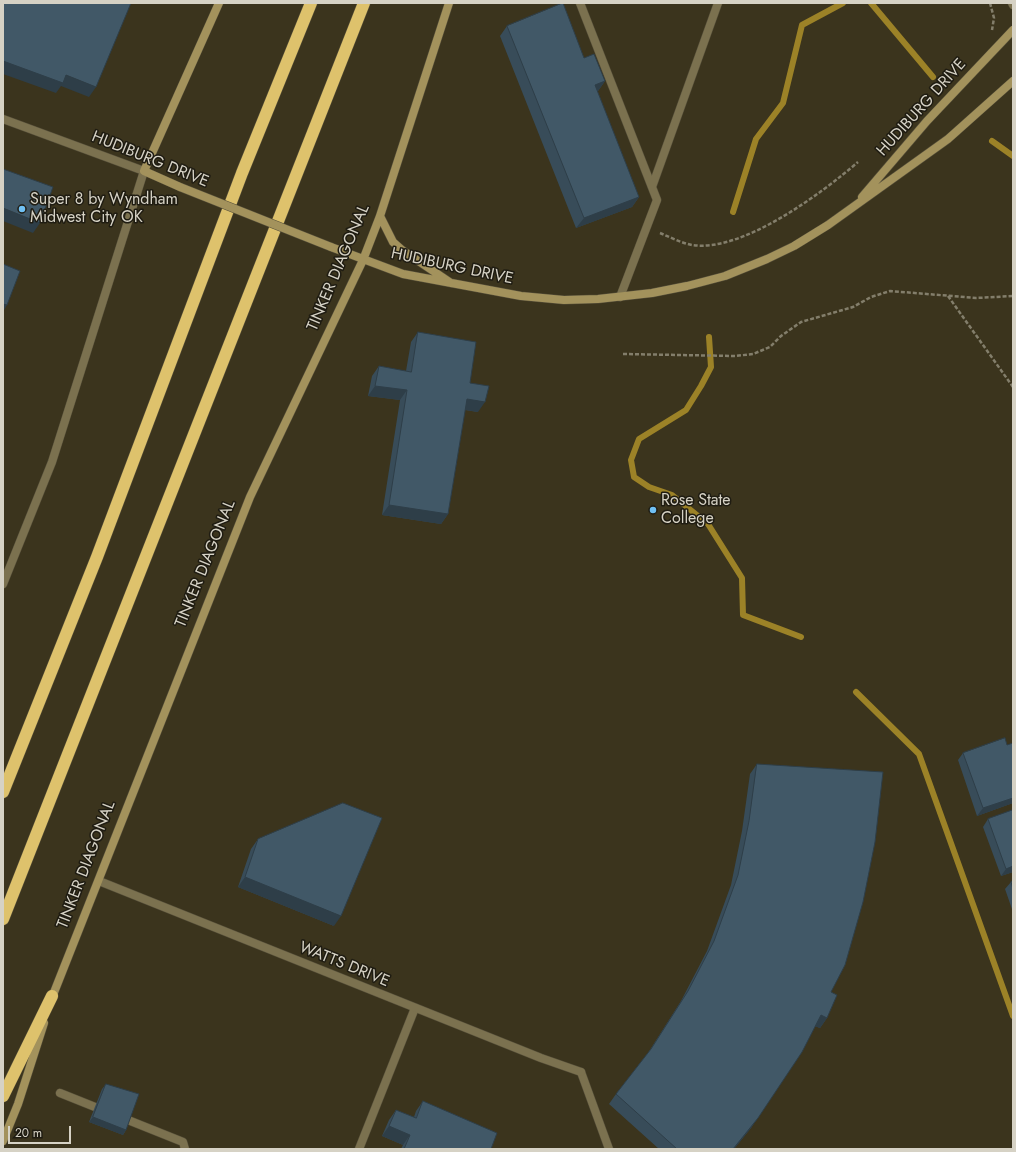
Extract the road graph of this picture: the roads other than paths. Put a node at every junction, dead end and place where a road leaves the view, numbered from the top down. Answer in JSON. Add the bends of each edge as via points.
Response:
{"nodes":[{"id":1,"x":219,"y":3,"type":"edge"},
{"id":2,"x":311,"y":3,"type":"edge"},
{"id":3,"x":364,"y":3,"type":"edge"},
{"id":4,"x":449,"y":3,"type":"edge"},
{"id":5,"x":580,"y":3,"type":"edge"},
{"id":6,"x":718,"y":3,"type":"edge"},
{"id":7,"x":1013,"y":30,"type":"edge"},
{"id":8,"x":1013,"y":81,"type":"edge"},
{"id":9,"x":3,"y":119,"type":"edge"},
{"id":10,"x":144,"y":171,"type":"junction"},
{"id":11,"x":652,"y":187,"type":"junction"},
{"id":12,"x":854,"y":206,"type":"junction"},
{"id":13,"x":380,"y":216,"type":"junction"},
{"id":14,"x":363,"y":260,"type":"junction"},
{"id":15,"x":455,"y":285,"type":"junction"},
{"id":16,"x":620,"y":297,"type":"junction"},
{"id":17,"x":3,"y":584,"type":"edge"},
{"id":18,"x":3,"y":792,"type":"edge"},
{"id":19,"x":98,"y":881,"type":"junction"},
{"id":20,"x":3,"y":919,"type":"edge"},
{"id":21,"x":52,"y":996,"type":"junction"},
{"id":22,"x":415,"y":1008,"type":"junction"},
{"id":23,"x":60,"y":1093,"type":"dead end"},
{"id":24,"x":3,"y":1096,"type":"edge"},
{"id":25,"x":95,"y":1107,"type":"edge"},
{"id":26,"x":128,"y":1120,"type":"edge"},
{"id":27,"x":3,"y":1141,"type":"edge"},
{"id":28,"x":185,"y":1149,"type":"edge"},
{"id":29,"x":359,"y":1149,"type":"edge"},
{"id":30,"x":609,"y":1149,"type":"edge"}],
"edges":[{"from":1,"to":10,"type":"street"},
{"from":2,"to":18,"type":"highway","via":[[242,173],[97,557]]},
{"from":3,"to":20,"type":"highway"},
{"from":4,"to":13,"type":"street","name":"TINKER DIAGONAL"},
{"from":5,"to":11,"type":"street"},
{"from":6,"to":11,"type":"street"},
{"from":7,"to":12,"type":"street","name":"HUDIBURG DRIVE","via":[[927,121]]},
{"from":8,"to":12,"type":"street","name":"HUDIBURG DRIVE","via":[[948,139]]},
{"from":9,"to":10,"type":"street","name":"HUDIBURG DRIVE"},
{"from":10,"to":14,"type":"street","name":"HUDIBURG DRIVE","bridge":true},
{"from":10,"to":17,"type":"street","via":[[52,462]]},
{"from":11,"to":16,"type":"street","via":[[657,200]]},
{"from":12,"to":16,"type":"street","name":"HUDIBURG DRIVE","via":[[794,246],[725,276],[652,294]]},
{"from":13,"to":14,"type":"street","name":"TINKER DIAGONAL"},
{"from":13,"to":15,"type":"street","via":[[393,242]]},
{"from":14,"to":15,"type":"street","name":"HUDIBURG DRIVE","via":[[403,274]]},
{"from":14,"to":19,"type":"street","name":"TINKER DIAGONAL","via":[[250,497]]},
{"from":15,"to":16,"type":"street","name":"HUDIBURG DRIVE","via":[[557,299]]},
{"from":19,"to":21,"type":"street","name":"TINKER DIAGONAL"},
{"from":19,"to":22,"type":"street","name":"WATTS DRIVE"},
{"from":21,"to":24,"type":"highway"},
{"from":21,"to":27,"type":"street","name":"TINKER DIAGONAL","via":[[18,1104]]},
{"from":22,"to":29,"type":"street"},
{"from":22,"to":30,"type":"street","name":"WATTS DRIVE","via":[[580,1072]]},
{"from":23,"to":25,"type":"street"},
{"from":26,"to":28,"type":"street","via":[[183,1142]]}]}
